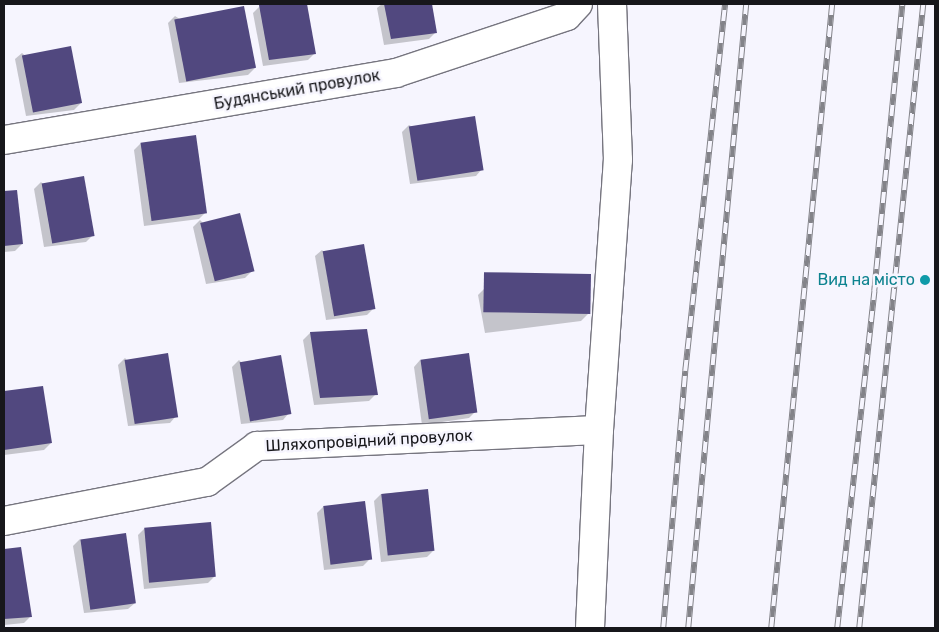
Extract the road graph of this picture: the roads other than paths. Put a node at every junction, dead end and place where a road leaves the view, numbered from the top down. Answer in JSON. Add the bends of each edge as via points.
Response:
{"nodes":[{"id":1,"x":578,"y":4,"type":"edge"},
{"id":2,"x":612,"y":4,"type":"edge"},
{"id":3,"x":4,"y":140,"type":"edge"},
{"id":4,"x":599,"y":430,"type":"junction"},
{"id":5,"x":4,"y":521,"type":"edge"},
{"id":6,"x":590,"y":628,"type":"edge"}],
"edges":[{"from":1,"to":3,"type":"street","name":"Будянський провулок","via":[[567,16],[396,73]]},
{"from":2,"to":4,"type":"street","via":[[618,160]]},
{"from":4,"to":5,"type":"street","name":"Шляхопровідний провулок","via":[[257,446],[207,482]]},
{"from":4,"to":6,"type":"street"}]}
